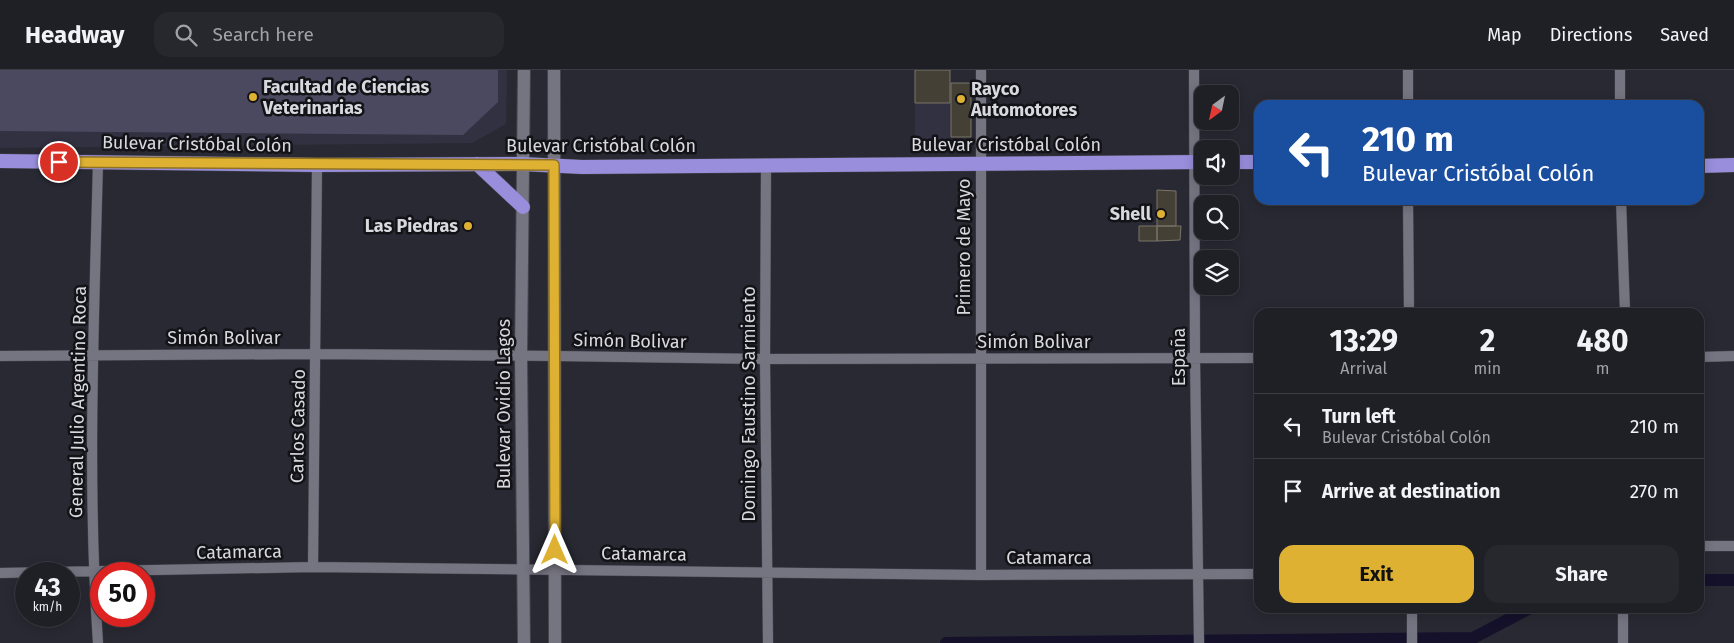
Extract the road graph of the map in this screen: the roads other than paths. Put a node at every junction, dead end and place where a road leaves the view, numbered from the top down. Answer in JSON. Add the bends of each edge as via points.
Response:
{"nodes":[{"id":1,"x":524,"y":70,"type":"edge"},
{"id":2,"x":554,"y":70,"type":"edge"},
{"id":3,"x":980,"y":70,"type":"edge"},
{"id":4,"x":1194,"y":70,"type":"edge"},
{"id":5,"x":1408,"y":70,"type":"edge"},
{"id":6,"x":1620,"y":70,"type":"edge"},
{"id":7,"x":1408,"y":100,"type":"edge"},
{"id":8,"x":1620,"y":100,"type":"edge"},
{"id":9,"x":1197,"y":140,"type":"edge"},
{"id":10,"x":0,"y":162,"type":"edge"},
{"id":11,"x":98,"y":162,"type":"junction"},
{"id":12,"x":1194,"y":162,"type":"edge"},
{"id":13,"x":1239,"y":162,"type":"edge"},
{"id":14,"x":1254,"y":162,"type":"edge"},
{"id":15,"x":317,"y":164,"type":"junction"},
{"id":16,"x":477,"y":164,"type":"junction"},
{"id":17,"x":522,"y":164,"type":"junction"},
{"id":18,"x":554,"y":165,"type":"junction"},
{"id":19,"x":766,"y":165,"type":"junction"},
{"id":20,"x":980,"y":165,"type":"junction"},
{"id":21,"x":1734,"y":165,"type":"edge"},
{"id":22,"x":1704,"y":166,"type":"edge"},
{"id":23,"x":1198,"y":185,"type":"edge"},
{"id":24,"x":1408,"y":205,"type":"edge"},
{"id":25,"x":1621,"y":205,"type":"edge"},
{"id":26,"x":523,"y":207,"type":"junction"},
{"id":27,"x":1409,"y":308,"type":"edge"},
{"id":28,"x":1625,"y":308,"type":"edge"},
{"id":29,"x":315,"y":354,"type":"junction"},
{"id":30,"x":94,"y":355,"type":"junction"},
{"id":31,"x":0,"y":356,"type":"edge"},
{"id":32,"x":521,"y":356,"type":"junction"},
{"id":33,"x":555,"y":356,"type":"junction"},
{"id":34,"x":1734,"y":356,"type":"edge"},
{"id":35,"x":1704,"y":357,"type":"edge"},
{"id":36,"x":981,"y":358,"type":"junction"},
{"id":37,"x":1195,"y":358,"type":"junction"},
{"id":38,"x":1254,"y":358,"type":"edge"},
{"id":39,"x":765,"y":360,"type":"junction"},
{"id":40,"x":1704,"y":546,"type":"edge"},
{"id":41,"x":1734,"y":546,"type":"edge"},
{"id":42,"x":93,"y":562,"type":"edge"},
{"id":43,"x":313,"y":567,"type":"junction"},
{"id":44,"x":523,"y":568,"type":"junction"},
{"id":45,"x":155,"y":570,"type":"edge"},
{"id":46,"x":555,"y":570,"type":"junction"},
{"id":47,"x":90,"y":571,"type":"edge"},
{"id":48,"x":766,"y":572,"type":"junction"},
{"id":49,"x":0,"y":573,"type":"edge"},
{"id":50,"x":1197,"y":574,"type":"junction"},
{"id":51,"x":1254,"y":574,"type":"edge"},
{"id":52,"x":982,"y":575,"type":"junction"},
{"id":53,"x":1412,"y":613,"type":"edge"},
{"id":54,"x":1623,"y":613,"type":"edge"},
{"id":55,"x":97,"y":627,"type":"edge"},
{"id":56,"x":98,"y":643,"type":"edge"},
{"id":57,"x":524,"y":643,"type":"edge"},
{"id":58,"x":555,"y":643,"type":"edge"},
{"id":59,"x":768,"y":643,"type":"edge"},
{"id":60,"x":1199,"y":643,"type":"edge"},
{"id":61,"x":1412,"y":643,"type":"edge"},
{"id":62,"x":1623,"y":643,"type":"edge"}],
"edges":[{"from":1,"to":17,"type":"main road","name":"Bulevar Ovidio Lagos"},
{"from":2,"to":18,"type":"main road"},
{"from":3,"to":20,"type":"street","name":"Primero de Mayo"},
{"from":4,"to":9,"type":"street","name":"España"},
{"from":5,"to":7,"type":"street"},
{"from":6,"to":8,"type":"street"},
{"from":10,"to":11,"type":"highway","name":"Bulevar Cristóbal Colón"},
{"from":11,"to":15,"type":"highway","name":"Bulevar Cristóbal Colón"},
{"from":11,"to":30,"type":"street","name":"General Julio Argentino Roca"},
{"from":12,"to":20,"type":"highway","name":"Bulevar Cristóbal Colón"},
{"from":13,"to":14,"type":"highway"},
{"from":15,"to":16,"type":"highway","name":"Bulevar Cristóbal Colón"},
{"from":15,"to":29,"type":"street","name":"Carlos Casado"},
{"from":16,"to":17,"type":"highway","name":"Bulevar Cristóbal Colón"},
{"from":16,"to":26,"type":"highway"},
{"from":17,"to":18,"type":"highway","name":"Bulevar Cristóbal Colón"},
{"from":17,"to":26,"type":"main road","name":"Bulevar Ovidio Lagos"},
{"from":18,"to":19,"type":"highway","name":"Bulevar Cristóbal Colón"},
{"from":18,"to":33,"type":"main road"},
{"from":19,"to":20,"type":"highway","name":"Bulevar Cristóbal Colón"},
{"from":19,"to":39,"type":"street","name":"Domingo Faustino Sarmiento"},
{"from":20,"to":36,"type":"street","name":"Primero de Mayo"},
{"from":21,"to":22,"type":"highway"},
{"from":23,"to":37,"type":"street","name":"España"},
{"from":24,"to":27,"type":"street"},
{"from":25,"to":28,"type":"street"},
{"from":26,"to":32,"type":"main road","name":"Bulevar Ovidio Lagos"},
{"from":29,"to":30,"type":"street","name":"Simón Bolivar"},
{"from":29,"to":32,"type":"street","name":"Simón Bolivar"},
{"from":29,"to":43,"type":"street","name":"Carlos Casado"},
{"from":30,"to":31,"type":"street","name":"Simón Bolivar"},
{"from":30,"to":42,"type":"street","name":"General Julio Argentino Roca"},
{"from":32,"to":33,"type":"street","name":"Simón Bolivar"},
{"from":32,"to":44,"type":"main road","name":"Bulevar Ovidio Lagos"},
{"from":33,"to":39,"type":"street","name":"Simón Bolivar"},
{"from":33,"to":46,"type":"main road"},
{"from":34,"to":35,"type":"street"},
{"from":36,"to":37,"type":"street","name":"Simón Bolivar"},
{"from":36,"to":39,"type":"street","name":"Simón Bolivar"},
{"from":36,"to":52,"type":"street","name":"Primero de Mayo"},
{"from":37,"to":38,"type":"street","name":"Simón Bolivar"},
{"from":37,"to":50,"type":"street","name":"España"},
{"from":39,"to":48,"type":"street","name":"Domingo Faustino Sarmiento"},
{"from":40,"to":41,"type":"street"},
{"from":43,"to":44,"type":"street","name":"Catamarca"},
{"from":43,"to":45,"type":"street","name":"Catamarca"},
{"from":44,"to":46,"type":"street","name":"Catamarca"},
{"from":44,"to":57,"type":"main road","name":"Bulevar Ovidio Lagos"},
{"from":46,"to":48,"type":"street","name":"Catamarca"},
{"from":46,"to":58,"type":"main road"},
{"from":47,"to":49,"type":"street","name":"Catamarca"},
{"from":48,"to":52,"type":"street","name":"Catamarca"},
{"from":48,"to":59,"type":"street","name":"Domingo Faustino Sarmiento"},
{"from":50,"to":51,"type":"street","name":"Catamarca"},
{"from":50,"to":52,"type":"street","name":"Catamarca"},
{"from":50,"to":60,"type":"street","name":"España"},
{"from":53,"to":61,"type":"street"},
{"from":54,"to":62,"type":"street"},
{"from":55,"to":56,"type":"street","name":"General Julio Argentino Roca"}]}
